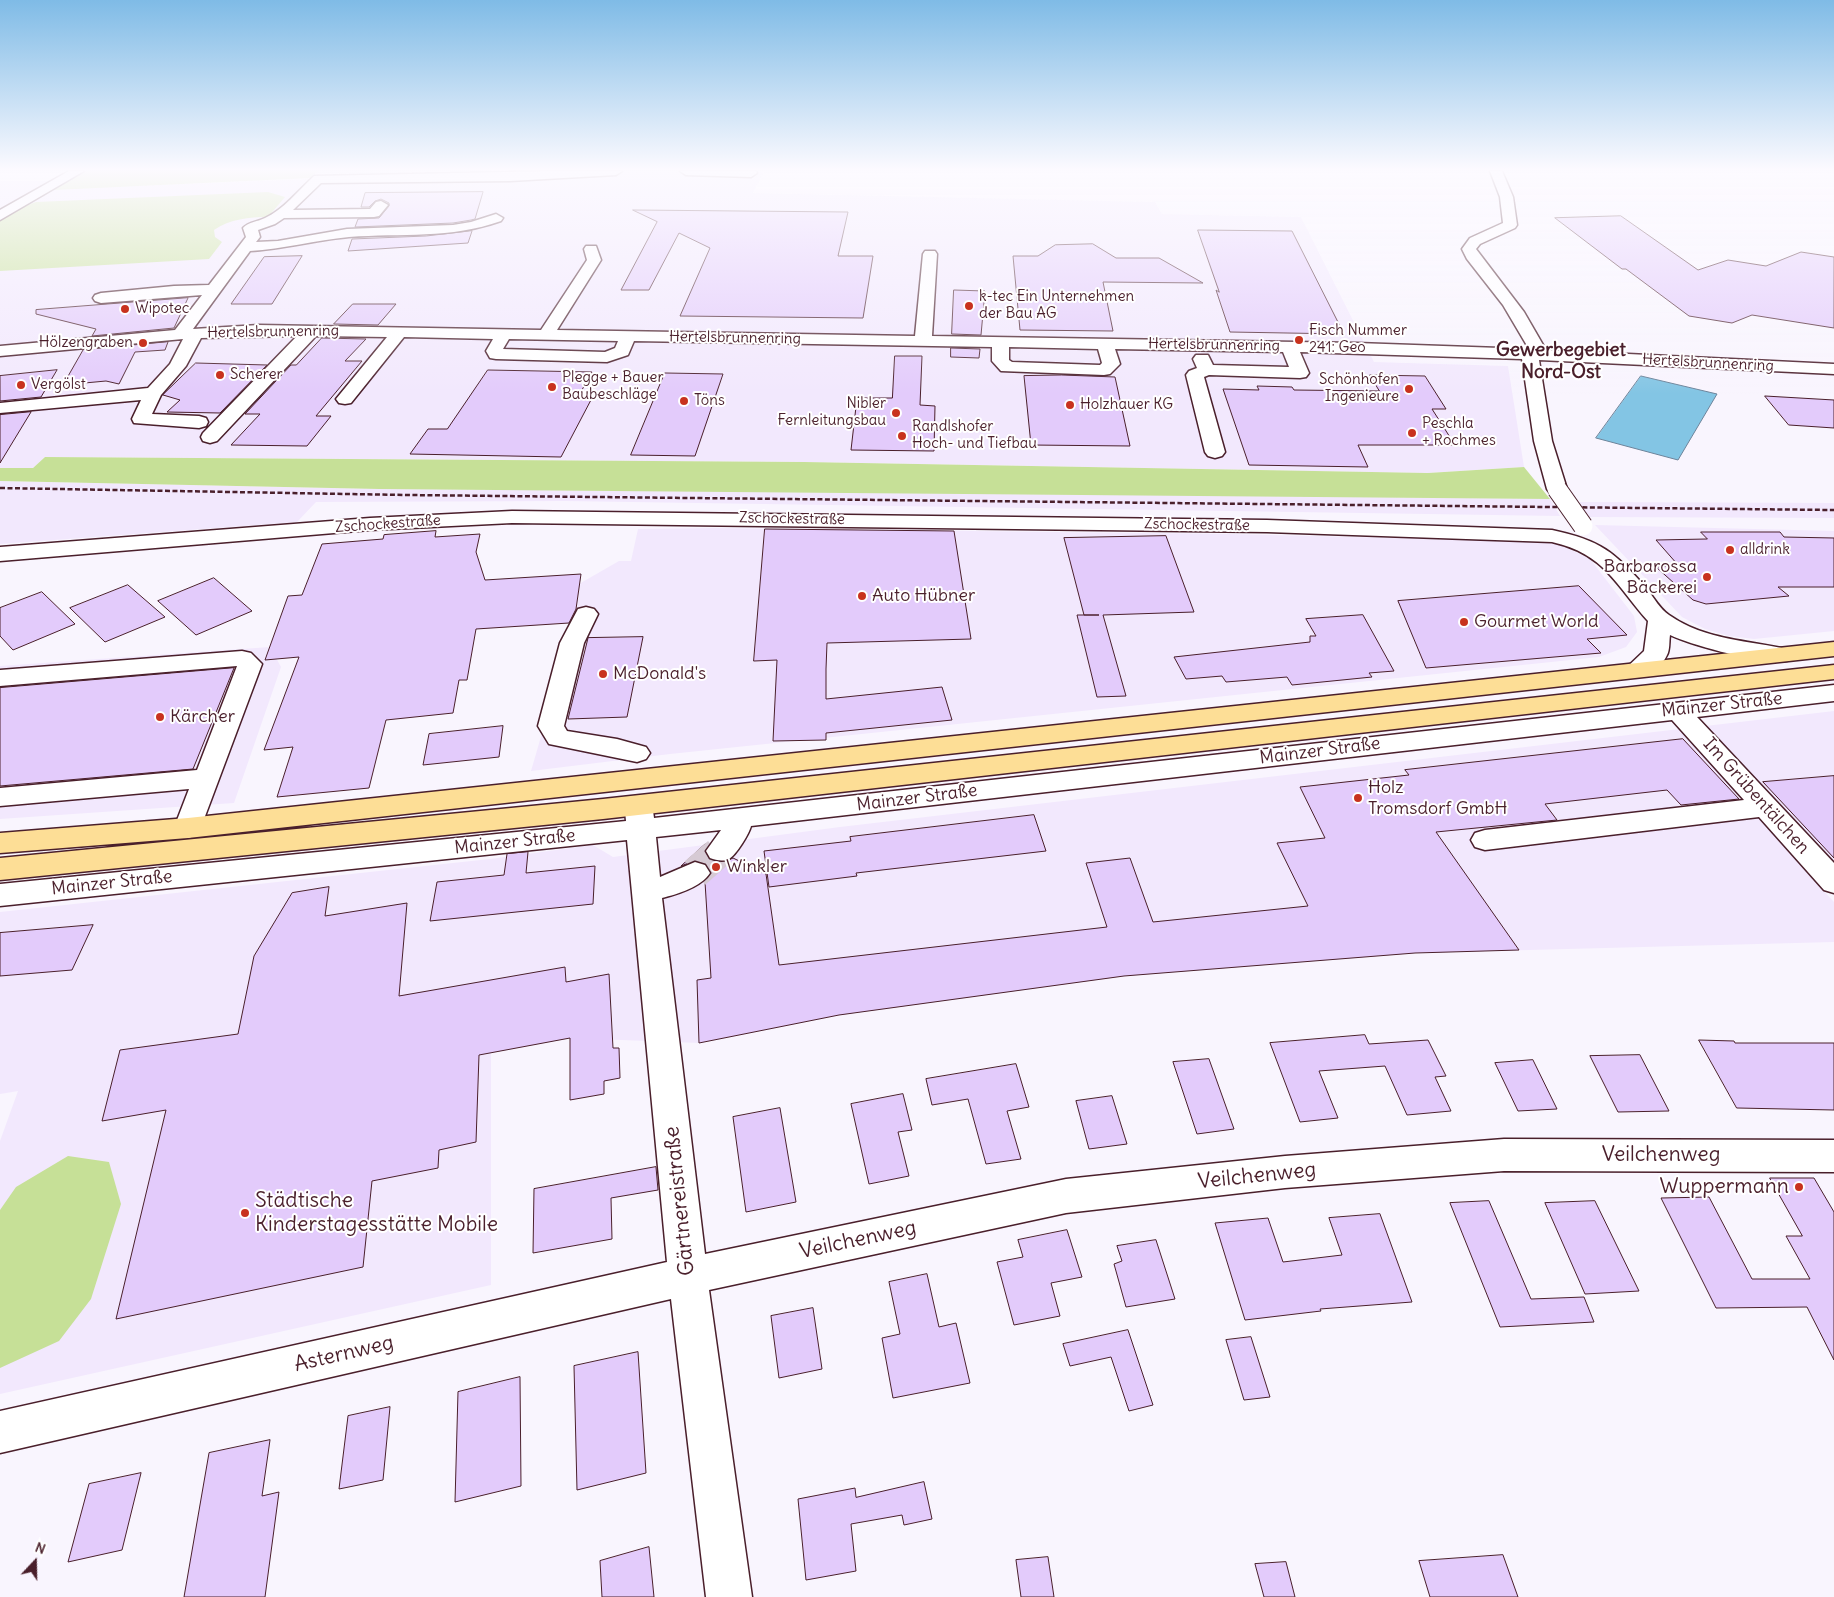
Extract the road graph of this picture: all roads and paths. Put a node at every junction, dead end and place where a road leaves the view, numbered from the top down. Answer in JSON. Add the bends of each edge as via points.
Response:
{"nodes":[{"id":1,"x":246,"y":246,"type":"joint"},
{"id":2,"x":281,"y":246,"type":"edge"},
{"id":3,"x":1472,"y":246,"type":"edge"},
{"id":4,"x":591,"y":249,"type":"dead end"},
{"id":5,"x":930,"y":254,"type":"dead end"},
{"id":6,"x":213,"y":290,"type":"junction"},
{"id":7,"x":101,"y":298,"type":"dead end"},
{"id":8,"x":311,"y":331,"type":"junction"},
{"id":9,"x":400,"y":332,"type":"junction"},
{"id":10,"x":187,"y":334,"type":"junction"},
{"id":11,"x":504,"y":334,"type":"junction"},
{"id":12,"x":546,"y":335,"type":"junction"},
{"id":13,"x":628,"y":336,"type":"junction"},
{"id":14,"x":923,"y":341,"type":"junction"},
{"id":15,"x":1000,"y":342,"type":"junction"},
{"id":16,"x":1105,"y":344,"type":"junction"},
{"id":17,"x":1198,"y":345,"type":"junction"},
{"id":18,"x":1289,"y":347,"type":"junction"},
{"id":19,"x":0,"y":351,"type":"edge"},
{"id":20,"x":1535,"y":354,"type":"junction"},
{"id":21,"x":1834,"y":369,"type":"edge"},
{"id":22,"x":1206,"y":370,"type":"junction"},
{"id":23,"x":153,"y":393,"type":"junction"},
{"id":24,"x":345,"y":399,"type":"dead end"},
{"id":25,"x":0,"y":408,"type":"edge"},
{"id":26,"x":199,"y":422,"type":"dead end"},
{"id":27,"x":210,"y":437,"type":"dead end"},
{"id":28,"x":1215,"y":452,"type":"dead end"},
{"id":29,"x":1584,"y":535,"type":"junction"},
{"id":30,"x":0,"y":554,"type":"edge"},
{"id":31,"x":586,"y":614,"type":"dead end"},
{"id":32,"x":1660,"y":619,"type":"junction"},
{"id":33,"x":1834,"y":649,"type":"edge"},
{"id":34,"x":1782,"y":655,"type":"junction"},
{"id":35,"x":1634,"y":671,"type":"junction"},
{"id":36,"x":1834,"y":672,"type":"edge"},
{"id":37,"x":0,"y":678,"type":"edge"},
{"id":38,"x":1834,"y":693,"type":"edge"},
{"id":39,"x":1678,"y":711,"type":"junction"},
{"id":40,"x":637,"y":753,"type":"dead end"},
{"id":41,"x":207,"y":778,"type":"junction"},
{"id":42,"x":0,"y":797,"type":"edge"},
{"id":43,"x":1766,"y":807,"type":"junction"},
{"id":44,"x":640,"y":817,"type":"junction"},
{"id":45,"x":739,"y":818,"type":"junction"},
{"id":46,"x":188,"y":828,"type":"junction"},
{"id":47,"x":1485,"y":840,"type":"dead end"},
{"id":48,"x":0,"y":843,"type":"edge"},
{"id":49,"x":720,"y":851,"type":"tunnel mouth"},
{"id":50,"x":0,"y":869,"type":"edge"},
{"id":51,"x":695,"y":873,"type":"tunnel mouth"},
{"id":52,"x":1834,"y":882,"type":"edge"},
{"id":53,"x":646,"y":890,"type":"junction"},
{"id":54,"x":0,"y":895,"type":"edge"},
{"id":55,"x":1834,"y":1156,"type":"edge"},
{"id":56,"x":688,"y":1276,"type":"junction"},
{"id":57,"x":0,"y":1432,"type":"edge"},
{"id":58,"x":729,"y":1597,"type":"edge"}],
"edges":[{"from":1,"to":2,"type":"street"},
{"from":1,"to":6,"type":"street"},
{"from":3,"to":20,"type":"street","via":[[1469,249],[1472,256],[1528,331]]},
{"from":4,"to":12,"type":"street","via":[[594,260]]},
{"from":5,"to":14,"type":"street"},
{"from":6,"to":7,"type":"street"},
{"from":6,"to":10,"type":"street"},
{"from":8,"to":9,"type":"street","name":"Hertelsbrunnenring"},
{"from":8,"to":10,"type":"street","name":"Hertelsbrunnenring"},
{"from":8,"to":27,"type":"street"},
{"from":9,"to":11,"type":"street","name":"Hertelsbrunnenring"},
{"from":9,"to":24,"type":"street"},
{"from":10,"to":19,"type":"street","name":"Hertelsbrunnenring"},
{"from":10,"to":23,"type":"street","via":[[184,358],[172,376]]},
{"from":11,"to":12,"type":"street","name":"Hertelsbrunnenring"},
{"from":11,"to":13,"type":"street","via":[[494,351],[496,354],[607,357],[622,351]]},
{"from":12,"to":13,"type":"street","name":"Hertelsbrunnenring"},
{"from":13,"to":14,"type":"street","name":"Hertelsbrunnenring"},
{"from":14,"to":15,"type":"street","name":"Hertelsbrunnenring"},
{"from":15,"to":16,"type":"street","name":"Hertelsbrunnenring"},
{"from":15,"to":16,"type":"street","via":[[1001,361],[1008,367],[1104,370],[1111,364]]},
{"from":16,"to":17,"type":"street","name":"Hertelsbrunnenring"},
{"from":17,"to":18,"type":"street","name":"Hertelsbrunnenring"},
{"from":17,"to":22,"type":"street"},
{"from":18,"to":20,"type":"street","name":"Hertelsbrunnenring"},
{"from":18,"to":22,"type":"street","via":[[1300,373]]},
{"from":20,"to":21,"type":"street","name":"Hertelsbrunnenring"},
{"from":20,"to":29,"type":"street","bridge":true,"via":[[1543,441],[1557,489]]},
{"from":22,"to":28,"type":"street","via":[[1195,375]]},
{"from":23,"to":25,"type":"street"},
{"from":23,"to":26,"type":"street","via":[[141,419]]},
{"from":29,"to":30,"type":"street","name":"Zschockestraße","via":[[1267,526],[512,517],[370,524]]},
{"from":29,"to":32,"type":"street","via":[[1610,560]]},
{"from":31,"to":40,"type":"street","via":[[572,643],[551,726],[558,738],[620,747]]},
{"from":32,"to":34,"type":"street","via":[[1722,645]]},
{"from":32,"to":35,"type":"street","via":[[1656,654]]},
{"from":33,"to":34,"type":"main road"},
{"from":34,"to":35,"type":"main road"},
{"from":35,"to":46,"type":"main road"},
{"from":36,"to":44,"type":"main road","name":"Mainzer Straße"},
{"from":37,"to":41,"type":"street","via":[[242,658],[250,664]]},
{"from":38,"to":39,"type":"street","name":"Mainzer Straße"},
{"from":39,"to":43,"type":"street","name":"Im Grübentälchen"},
{"from":39,"to":45,"type":"street","name":"Mainzer Straße"},
{"from":41,"to":42,"type":"street"},
{"from":41,"to":46,"type":"street"},
{"from":43,"to":47,"type":"street"},
{"from":43,"to":52,"type":"street","name":"Im Grübentälchen"},
{"from":44,"to":45,"type":"street","name":"Mainzer Straße"},
{"from":44,"to":50,"type":"main road","name":"Mainzer Straße"},
{"from":44,"to":53,"type":"street","name":"Gärtnereistraße"},
{"from":44,"to":54,"type":"street","name":"Mainzer Straße"},
{"from":45,"to":49,"type":"street","via":[[736,831]]},
{"from":46,"to":48,"type":"main road"},
{"from":51,"to":53,"type":"street","via":[[668,886]]},
{"from":53,"to":56,"type":"street","name":"Gärtnereistraße"},
{"from":55,"to":56,"type":"street","name":"Veilchenweg","via":[[1504,1155],[1285,1172],[1066,1196]]},
{"from":56,"to":57,"type":"street","name":"Asternweg"},
{"from":56,"to":58,"type":"street","name":"Gärtnereistraße"}]}
